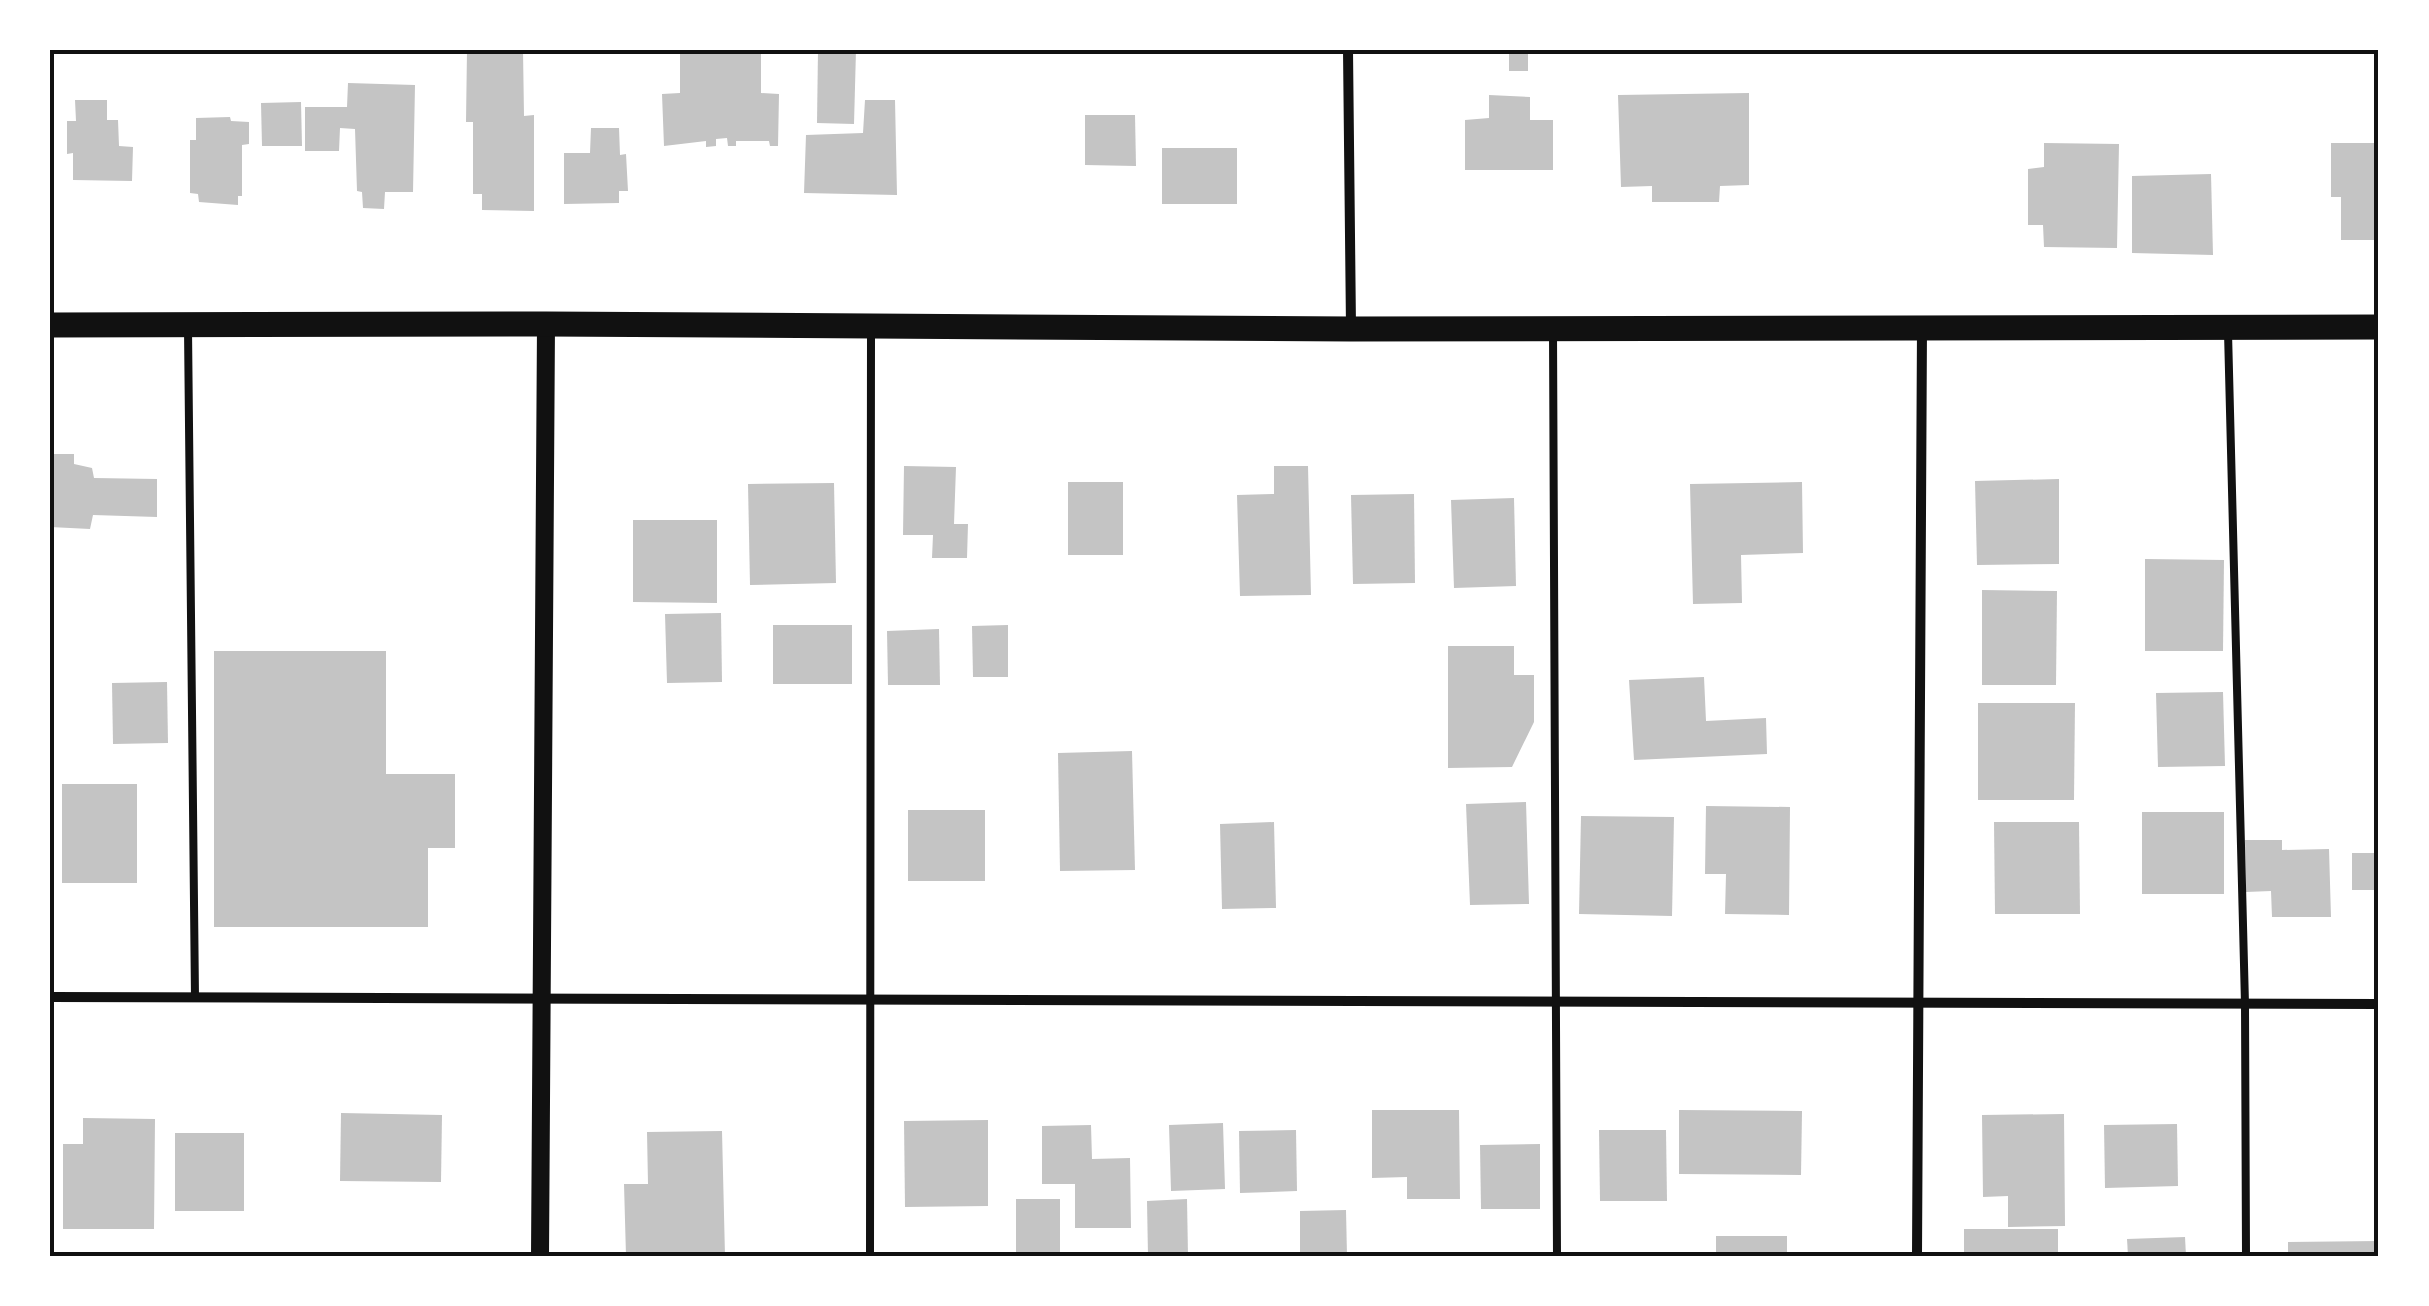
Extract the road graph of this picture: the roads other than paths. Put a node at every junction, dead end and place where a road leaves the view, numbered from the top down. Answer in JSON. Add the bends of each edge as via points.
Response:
{"nodes":[{"id":1,"x":1348,"y":50,"type":"edge"},
{"id":2,"x":50,"y":324,"type":"edge"},
{"id":3,"x":188,"y":324,"type":"junction"},
{"id":4,"x":546,"y":324,"type":"junction"},
{"id":5,"x":871,"y":326,"type":"junction"},
{"id":6,"x":1922,"y":326,"type":"junction"},
{"id":7,"x":2228,"y":327,"type":"junction"},
{"id":8,"x":1554,"y":328,"type":"junction"},
{"id":9,"x":2379,"y":328,"type":"edge"},
{"id":10,"x":1351,"y":329,"type":"junction"},
{"id":11,"x":50,"y":997,"type":"edge"},
{"id":12,"x":195,"y":998,"type":"junction"},
{"id":13,"x":542,"y":999,"type":"junction"},
{"id":14,"x":871,"y":1000,"type":"junction"},
{"id":15,"x":1558,"y":1002,"type":"junction"},
{"id":16,"x":1919,"y":1003,"type":"junction"},
{"id":17,"x":2245,"y":1004,"type":"junction"},
{"id":18,"x":2379,"y":1004,"type":"edge"},
{"id":19,"x":540,"y":1256,"type":"edge"},
{"id":20,"x":870,"y":1256,"type":"edge"},
{"id":21,"x":1557,"y":1256,"type":"edge"},
{"id":22,"x":1917,"y":1256,"type":"edge"},
{"id":23,"x":2246,"y":1256,"type":"edge"}],
"edges":[{"from":1,"to":10,"type":"street"},
{"from":2,"to":3,"type":"main road"},
{"from":3,"to":4,"type":"main road"},
{"from":3,"to":12,"type":"lane"},
{"from":4,"to":5,"type":"main road"},
{"from":4,"to":13,"type":"street"},
{"from":5,"to":10,"type":"main road"},
{"from":5,"to":14,"type":"lane"},
{"from":6,"to":7,"type":"main road"},
{"from":6,"to":8,"type":"main road"},
{"from":6,"to":16,"type":"street"},
{"from":7,"to":9,"type":"main road"},
{"from":7,"to":17,"type":"lane"},
{"from":8,"to":10,"type":"main road"},
{"from":8,"to":15,"type":"lane"},
{"from":11,"to":12,"type":"street"},
{"from":12,"to":13,"type":"street"},
{"from":13,"to":14,"type":"street"},
{"from":13,"to":19,"type":"street"},
{"from":14,"to":15,"type":"street"},
{"from":14,"to":20,"type":"lane"},
{"from":15,"to":16,"type":"street"},
{"from":15,"to":21,"type":"lane"},
{"from":16,"to":17,"type":"street"},
{"from":16,"to":22,"type":"street"},
{"from":17,"to":18,"type":"street"},
{"from":17,"to":23,"type":"lane"}]}
